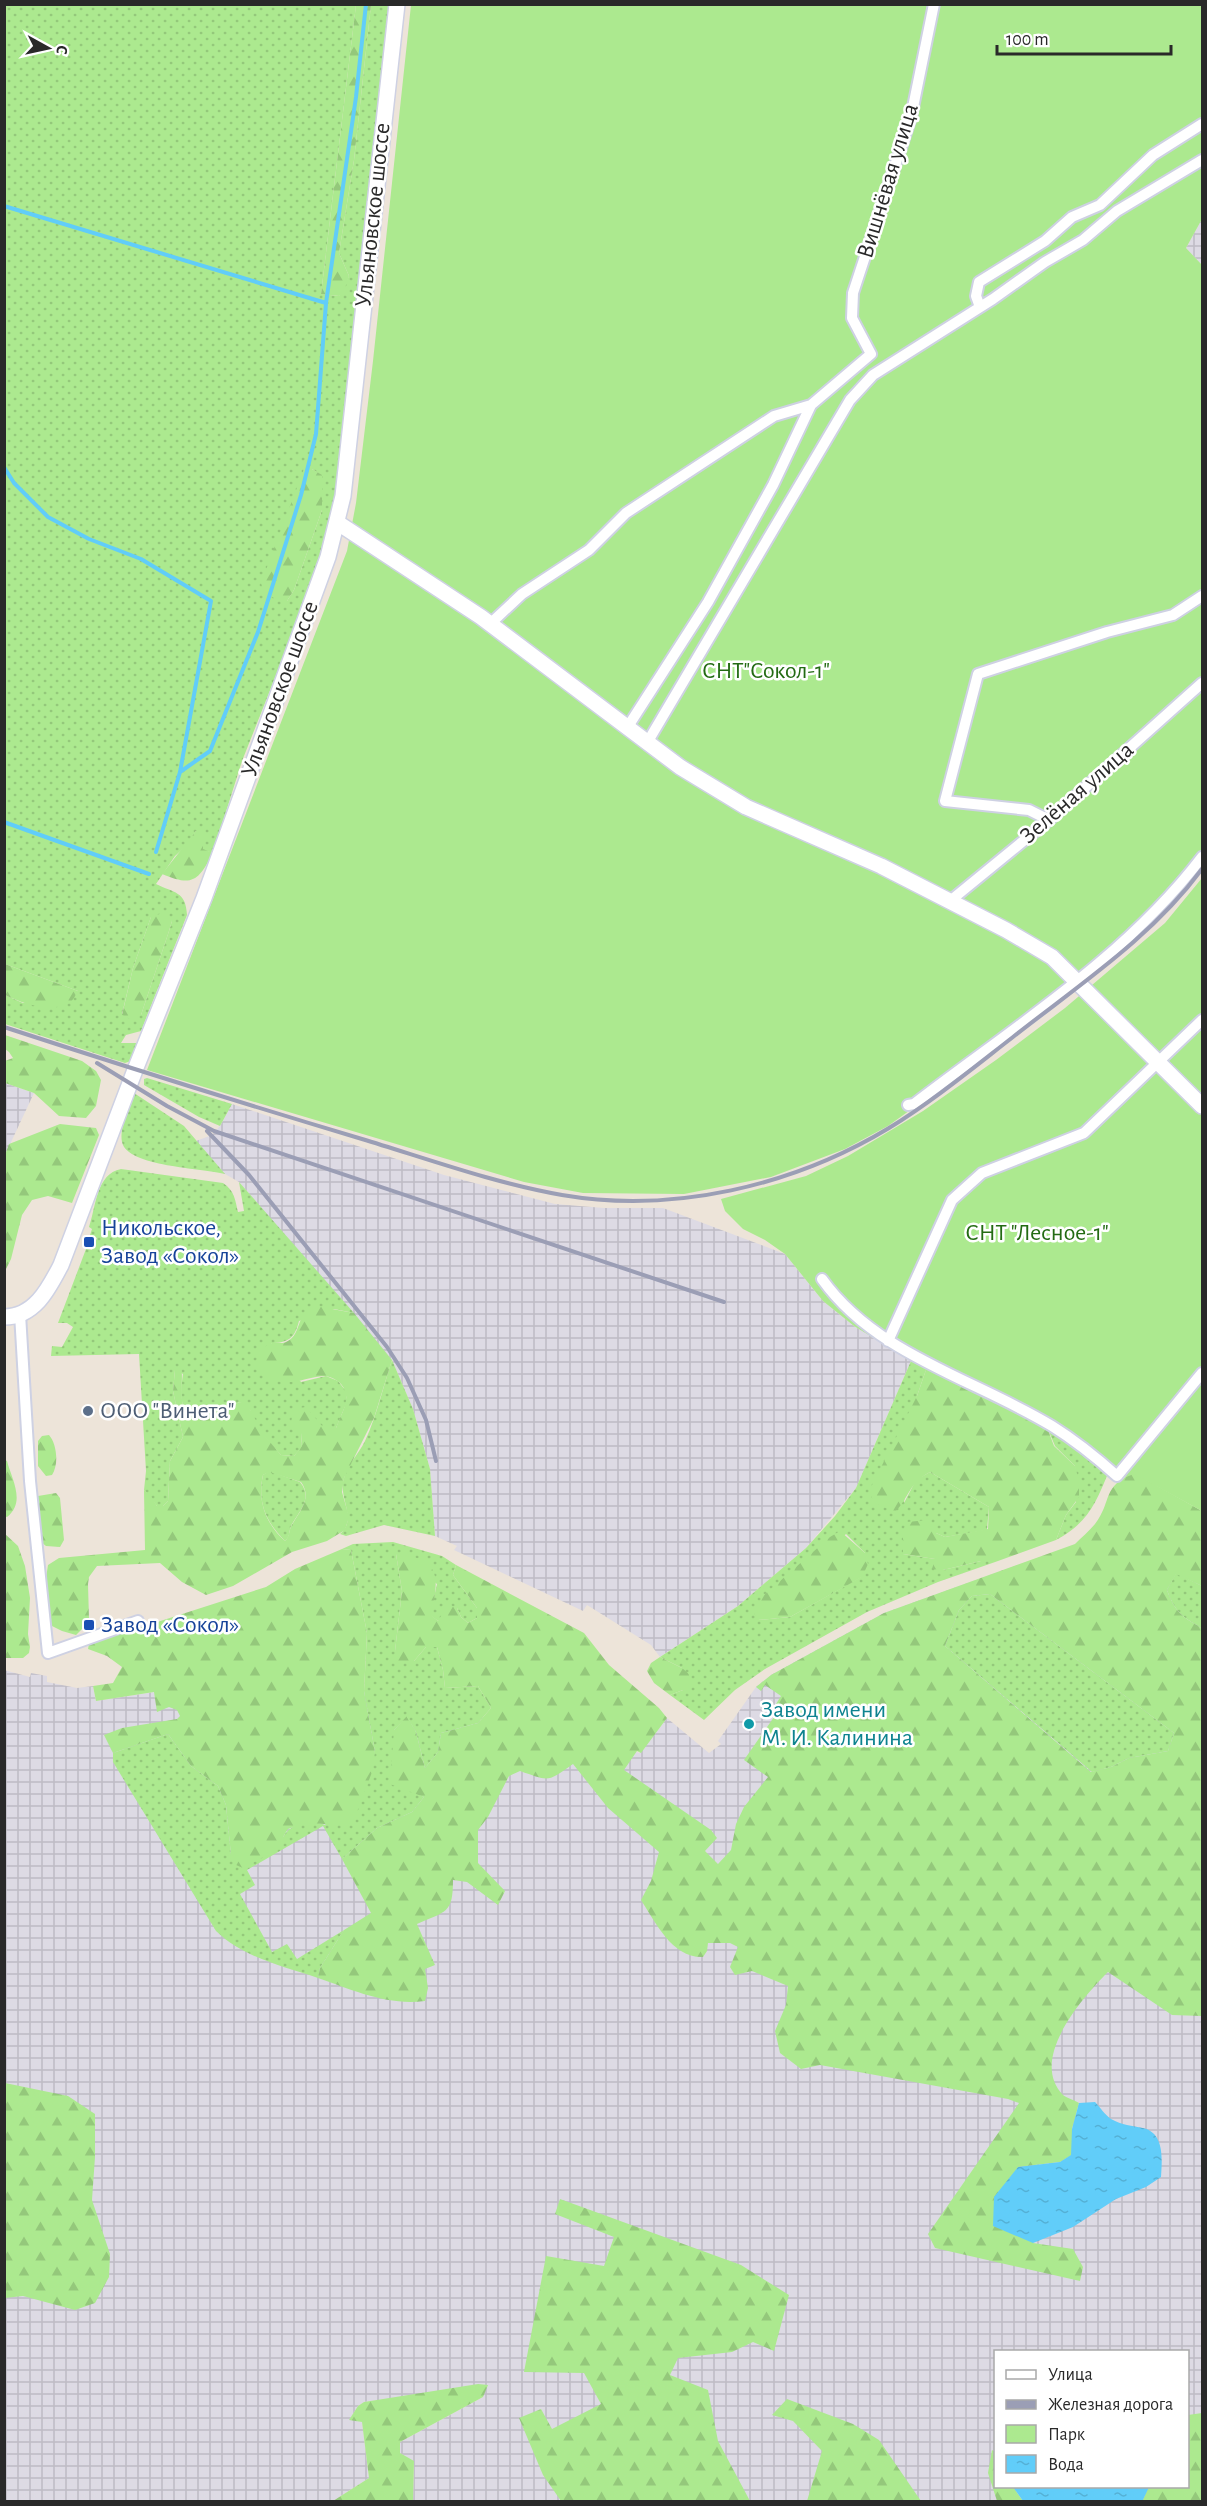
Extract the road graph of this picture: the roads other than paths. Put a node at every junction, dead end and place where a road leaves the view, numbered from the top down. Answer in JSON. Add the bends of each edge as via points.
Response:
{"nodes":[{"id":1,"x":397,"y":4,"type":"edge"},
{"id":2,"x":934,"y":4,"type":"edge"},
{"id":3,"x":1203,"y":124,"type":"edge"},
{"id":4,"x":1203,"y":160,"type":"edge"},
{"id":5,"x":980,"y":307,"type":"junction"},
{"id":6,"x":811,"y":405,"type":"junction"},
{"id":7,"x":338,"y":523,"type":"junction"},
{"id":8,"x":1203,"y":596,"type":"edge"},
{"id":9,"x":490,"y":624,"type":"junction"},
{"id":10,"x":1203,"y":683,"type":"edge"},
{"id":11,"x":627,"y":728,"type":"junction"},
{"id":12,"x":647,"y":743,"type":"junction"},
{"id":13,"x":1048,"y":820,"type":"junction"},
{"id":14,"x":1203,"y":857,"type":"edge"},
{"id":15,"x":950,"y":901,"type":"junction"},
{"id":16,"x":1077,"y":980,"type":"junction"},
{"id":17,"x":1203,"y":1020,"type":"edge"},
{"id":18,"x":1160,"y":1062,"type":"junction"},
{"id":19,"x":908,"y":1106,"type":"dead end"},
{"id":20,"x":1203,"y":1106,"type":"edge"},
{"id":21,"x":822,"y":1279,"type":"dead end"},
{"id":22,"x":20,"y":1314,"type":"junction"},
{"id":23,"x":4,"y":1317,"type":"edge"},
{"id":24,"x":888,"y":1341,"type":"junction"},
{"id":25,"x":1203,"y":1373,"type":"edge"},
{"id":26,"x":138,"y":1621,"type":"dead end"}],
"edges":[{"from":1,"to":7,"type":"main road","name":"Ульяновское шоссе"},
{"from":2,"to":6,"type":"street","name":"Вишнёвая улица","via":[[910,117],[853,293],[852,318],[872,354]]},
{"from":3,"to":5,"type":"street","via":[[1153,155],[1100,205],[1072,217],[1045,241],[980,282],[976,296]]},
{"from":4,"to":5,"type":"street","via":[[1117,211],[1083,240]]},
{"from":5,"to":12,"type":"street","via":[[873,375],[850,400]]},
{"from":6,"to":9,"type":"street","via":[[774,416],[626,513],[588,550],[522,594]]},
{"from":6,"to":11,"type":"street","via":[[773,485],[708,602]]},
{"from":7,"to":9,"type":"main road"},
{"from":7,"to":22,"type":"main road","name":"Ульяновское шоссе","via":[[204,898],[61,1265],[43,1297]]},
{"from":8,"to":13,"type":"street","via":[[1173,615],[978,674],[945,801],[1029,810]]},
{"from":9,"to":11,"type":"main road"},
{"from":10,"to":13,"type":"street","name":"Зелёная улица"},
{"from":11,"to":12,"type":"main road"},
{"from":12,"to":15,"type":"main road","via":[[746,807]]},
{"from":13,"to":15,"type":"street","name":"Зелёная улица"},
{"from":14,"to":16,"type":"street","via":[[1164,904]]},
{"from":15,"to":16,"type":"main road","via":[[1052,957]]},
{"from":16,"to":18,"type":"main road"},
{"from":16,"to":19,"type":"street"},
{"from":17,"to":18,"type":"street"},
{"from":18,"to":20,"type":"main road"},
{"from":18,"to":24,"type":"street","via":[[1084,1133],[982,1173],[952,1200]]},
{"from":21,"to":24,"type":"street","via":[[837,1300]]},
{"from":22,"to":23,"type":"main road","name":"Ульяновское шоссе"},
{"from":22,"to":26,"type":"street","via":[[30,1480],[48,1653]]},
{"from":24,"to":25,"type":"street","via":[[1051,1425],[1117,1476]]}]}
